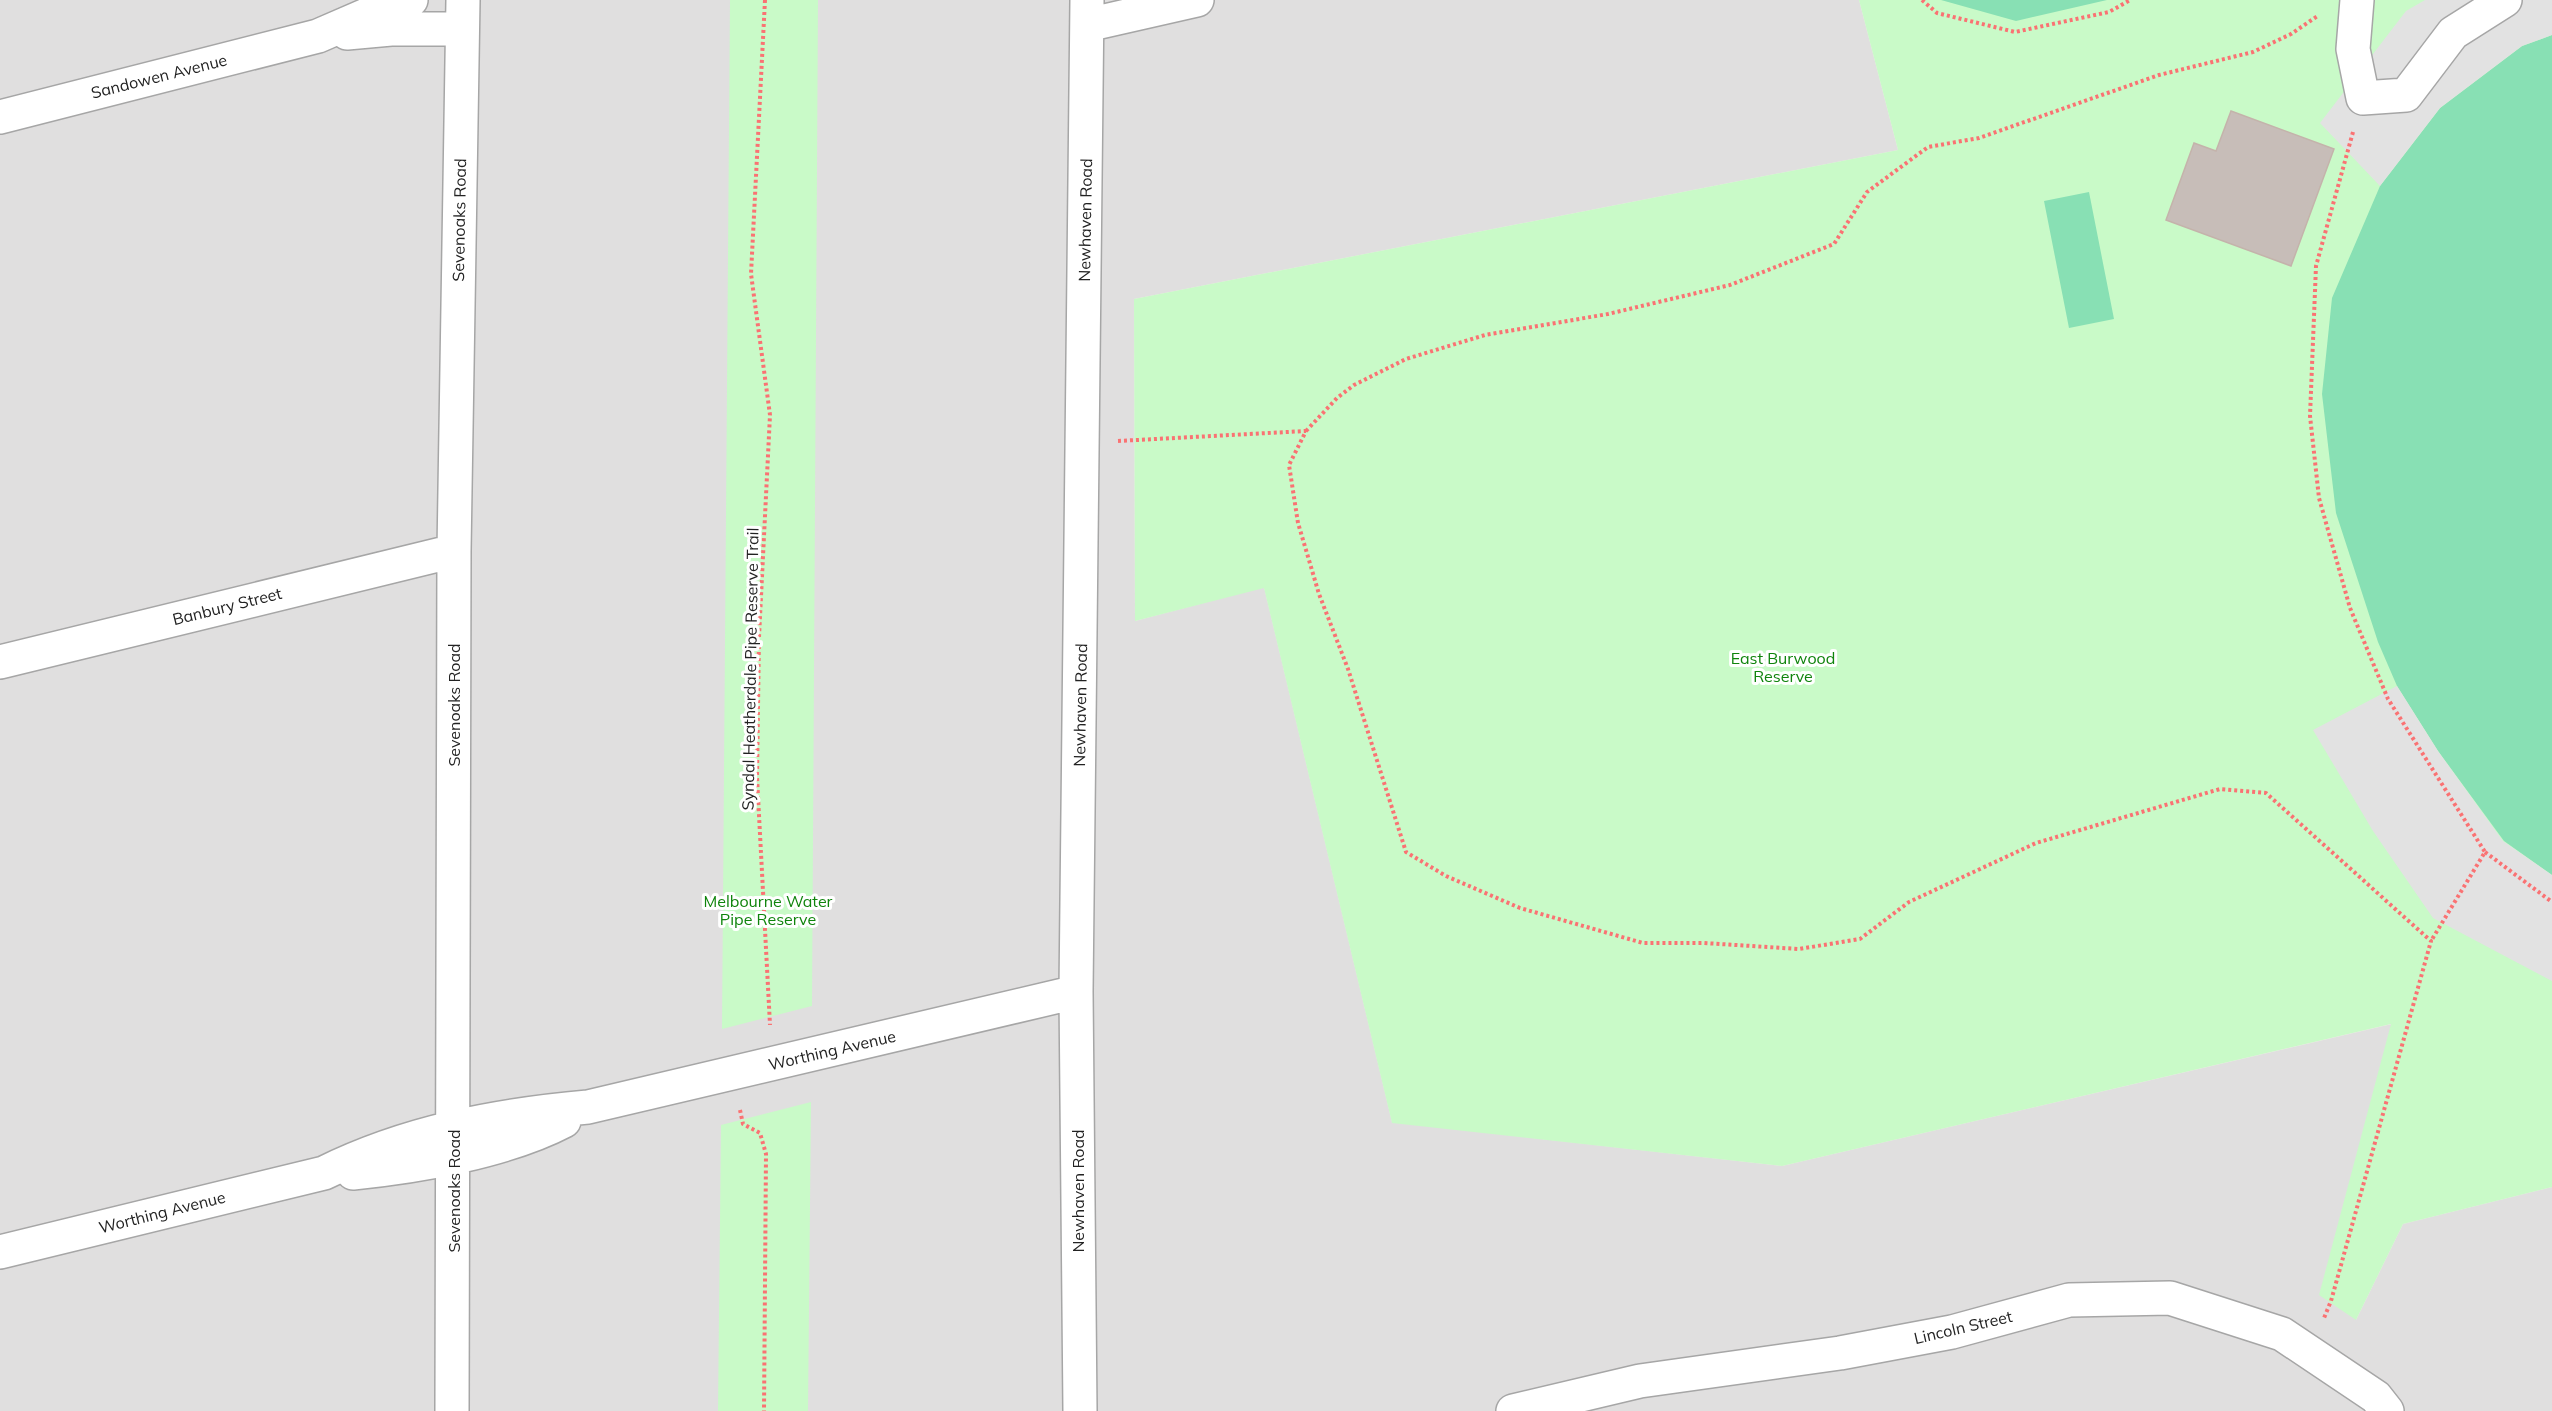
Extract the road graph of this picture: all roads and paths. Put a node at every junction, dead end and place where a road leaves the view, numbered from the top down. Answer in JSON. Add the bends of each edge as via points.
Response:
{"nodes":[{"id":1,"x":411,"y":0,"type":"edge"},
{"id":2,"x":765,"y":0,"type":"edge"},
{"id":3,"x":1197,"y":0,"type":"edge"},
{"id":4,"x":1922,"y":0,"type":"edge"},
{"id":5,"x":2130,"y":0,"type":"edge"},
{"id":6,"x":2357,"y":0,"type":"edge"},
{"id":7,"x":2505,"y":0,"type":"edge"},
{"id":8,"x":1087,"y":13,"type":"edge"},
{"id":9,"x":2321,"y":14,"type":"dead end"},
{"id":10,"x":462,"y":15,"type":"edge"},
{"id":11,"x":318,"y":36,"type":"junction"},
{"id":12,"x":2363,"y":98,"type":"junction"},
{"id":13,"x":0,"y":117,"type":"edge"},
{"id":14,"x":1306,"y":431,"type":"junction"},
{"id":15,"x":1083,"y":443,"type":"junction"},
{"id":16,"x":454,"y":551,"type":"junction"},
{"id":17,"x":0,"y":662,"type":"edge"},
{"id":18,"x":2485,"y":852,"type":"junction"},
{"id":19,"x":2552,"y":902,"type":"edge"},
{"id":20,"x":2431,"y":941,"type":"junction"},
{"id":21,"x":1076,"y":992,"type":"junction"},
{"id":22,"x":760,"y":1028,"type":"dead end"},
{"id":23,"x":739,"y":1071,"type":"junction"},
{"id":24,"x":454,"y":1142,"type":"junction"},
{"id":25,"x":0,"y":1252,"type":"edge"},
{"id":26,"x":2309,"y":1352,"type":"junction"},
{"id":27,"x":452,"y":1411,"type":"edge"},
{"id":28,"x":764,"y":1411,"type":"edge"},
{"id":29,"x":1080,"y":1411,"type":"edge"},
{"id":30,"x":1513,"y":1411,"type":"edge"},
{"id":31,"x":2386,"y":1411,"type":"edge"}],
"edges":[{"from":1,"to":11,"type":"street","name":"Sandowen Avenue","via":[[387,6]]},
{"from":2,"to":22,"type":"path","name":"Syndal Heatherdale Pipe Reserve Trail","via":[[751,274],[770,415],[759,637],[757,777],[771,1025]]},
{"from":3,"to":8,"type":"street"},
{"from":4,"to":5,"type":"path","via":[[1937,13],[2015,33],[2109,12]]},
{"from":6,"to":12,"type":"street","via":[[2353,49]]},
{"from":7,"to":12,"type":"street","via":[[2453,33],[2406,95]]},
{"from":8,"to":15,"type":"street","name":"Newhaven Road"},
{"from":9,"to":14,"type":"path","via":[[2253,52],[2159,75],[1979,138],[1928,147],[1867,192],[1834,244],[1730,285],[1608,314],[1485,335],[1406,359],[1354,385]]},
{"from":10,"to":11,"type":"street","name":"Sandowen Avenue","via":[[391,29]]},
{"from":10,"to":16,"type":"street","name":"Sevenoaks Road"},
{"from":11,"to":13,"type":"street","name":"Sandowen Avenue"},
{"from":12,"to":18,"type":"path","via":[[2316,266],[2310,416],[2319,498],[2350,608],[2388,699]]},
{"from":14,"to":15,"type":"path"},
{"from":14,"to":20,"type":"path","via":[[1289,465],[1298,523],[1319,594],[1348,669],[1406,852],[1446,876],[1521,908],[1643,943],[1799,949],[1860,939],[1909,902],[2036,843],[2220,789],[2266,793]]},
{"from":15,"to":21,"type":"street","name":"Newhaven Road"},
{"from":16,"to":17,"type":"street","name":"Banbury Street"},
{"from":16,"to":24,"type":"street","name":"Sevenoaks Road"},
{"from":18,"to":19,"type":"path"},
{"from":18,"to":20,"type":"path"},
{"from":20,"to":26,"type":"path","via":[[2331,1301]]},
{"from":21,"to":23,"type":"street","name":"Worthing Avenue"},
{"from":21,"to":29,"type":"street","name":"Newhaven Road"},
{"from":23,"to":24,"type":"street","name":"Worthing Avenue","via":[[588,1107],[546,1111]]},
{"from":23,"to":28,"type":"path","via":[[743,1124],[760,1133],[765,1154]]},
{"from":24,"to":25,"type":"street","name":"Worthing Avenue","via":[[377,1171],[324,1173]]},
{"from":24,"to":27,"type":"street","name":"Sevenoaks Road"},
{"from":26,"to":30,"type":"street","name":"Lincoln Street","via":[[2282,1334],[2170,1298],[2069,1300],[1952,1332],[1840,1353],[1640,1381]]},
{"from":26,"to":31,"type":"street","name":"Lincoln Street","via":[[2376,1397]]}]}
